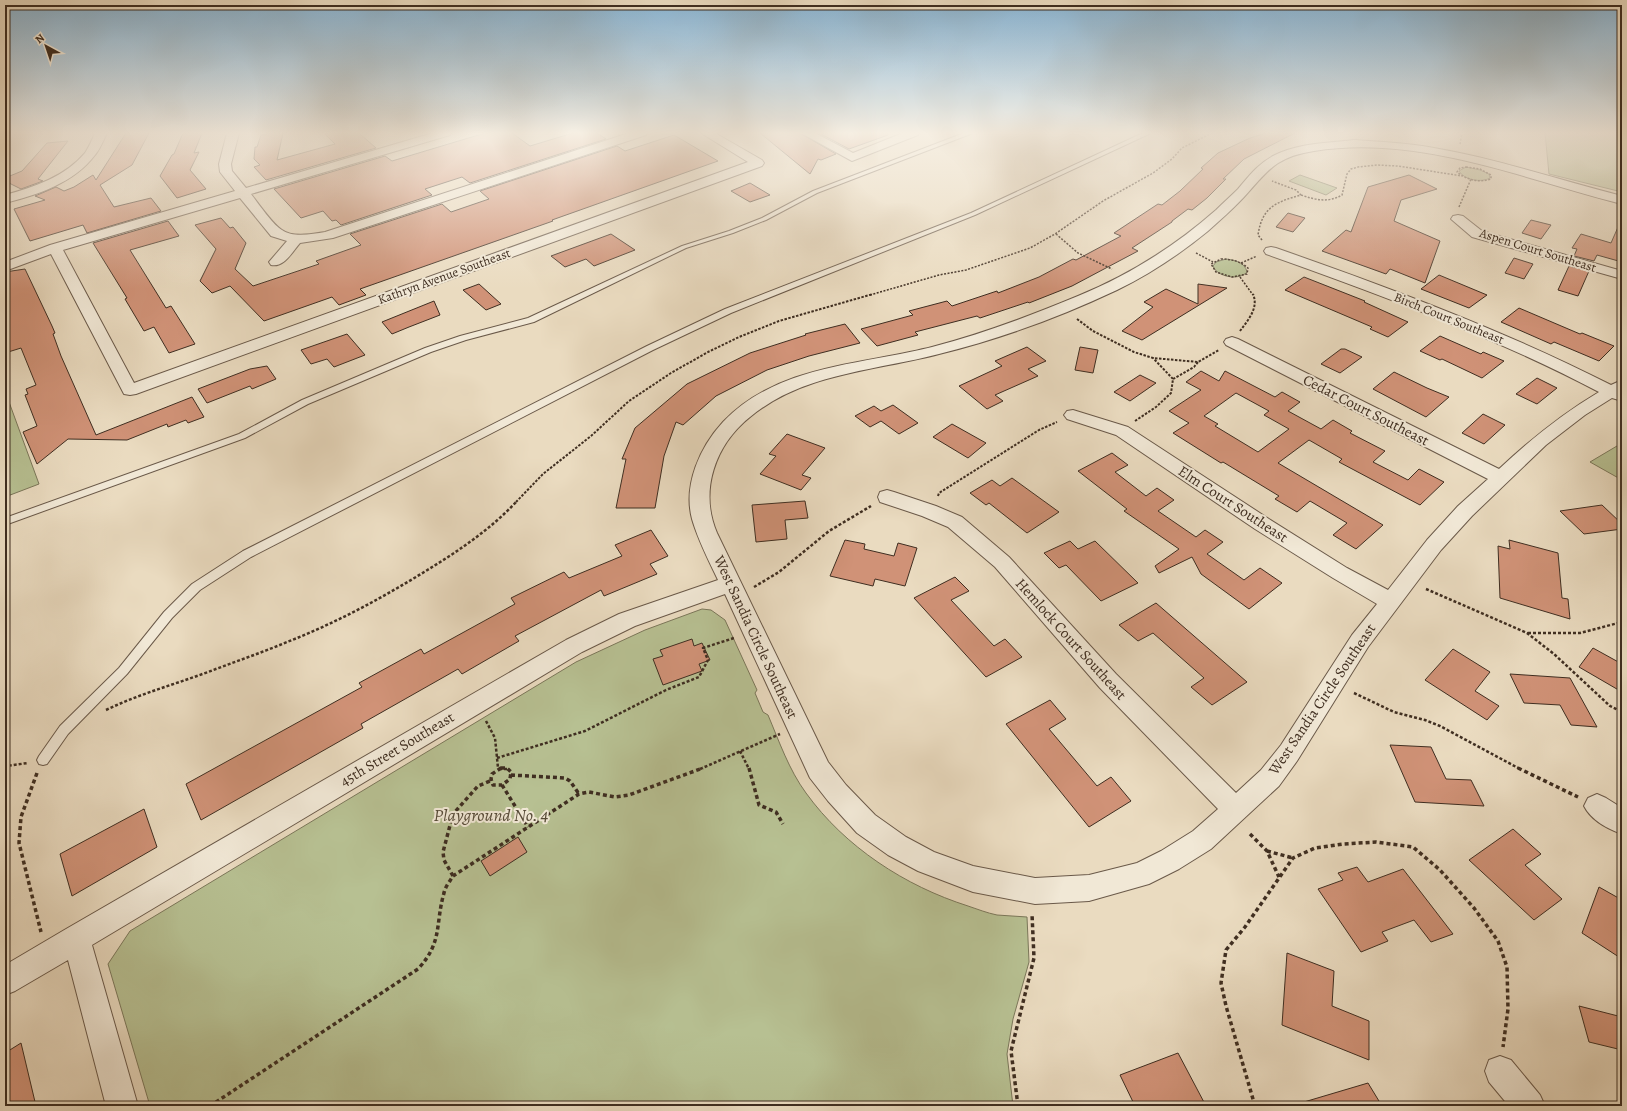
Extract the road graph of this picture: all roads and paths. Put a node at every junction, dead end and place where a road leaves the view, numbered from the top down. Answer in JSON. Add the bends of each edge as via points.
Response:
{"nodes":[{"id":1,"x":45,"y":185,"type":"edge"},
{"id":2,"x":236,"y":185,"type":"edge"},
{"id":3,"x":265,"y":185,"type":"edge"},
{"id":4,"x":482,"y":185,"type":"edge"},
{"id":5,"x":698,"y":185,"type":"edge"},
{"id":6,"x":834,"y":185,"type":"edge"},
{"id":7,"x":1036,"y":185,"type":"edge"},
{"id":8,"x":1132,"y":185,"type":"edge"},
{"id":9,"x":1247,"y":185,"type":"edge"},
{"id":10,"x":1282,"y":185,"type":"edge"},
{"id":11,"x":1344,"y":185,"type":"edge"},
{"id":12,"x":1469,"y":185,"type":"edge"},
{"id":13,"x":1566,"y":185,"type":"edge"},
{"id":14,"x":242,"y":192,"type":"junction"},
{"id":15,"x":1301,"y":195,"type":"junction"},
{"id":16,"x":5,"y":199,"type":"edge"},
{"id":17,"x":1622,"y":200,"type":"edge"},
{"id":18,"x":1458,"y":219,"type":"joint"},
{"id":19,"x":1055,"y":234,"type":"junction"},
{"id":20,"x":296,"y":238,"type":"junction"},
{"id":21,"x":55,"y":248,"type":"junction"},
{"id":22,"x":1191,"y":250,"type":"dead end"},
{"id":23,"x":1271,"y":251,"type":"joint"},
{"id":24,"x":276,"y":262,"type":"dead end"},
{"id":25,"x":1213,"y":262,"type":"junction"},
{"id":26,"x":5,"y":267,"type":"edge"},
{"id":27,"x":1112,"y":269,"type":"dead end"},
{"id":28,"x":1622,"y":275,"type":"edge"},
{"id":29,"x":1240,"y":277,"type":"junction"},
{"id":30,"x":1063,"y":308,"type":"junction"},
{"id":31,"x":1232,"y":342,"type":"junction"},
{"id":32,"x":1153,"y":358,"type":"junction"},
{"id":33,"x":1198,"y":362,"type":"junction"},
{"id":34,"x":1173,"y":379,"type":"junction"},
{"id":35,"x":1618,"y":391,"type":"edge"},
{"id":36,"x":1073,"y":415,"type":"joint"},
{"id":37,"x":1122,"y":431,"type":"junction"},
{"id":38,"x":1500,"y":478,"type":"junction"},
{"id":39,"x":887,"y":498,"type":"joint"},
{"id":40,"x":929,"y":511,"type":"junction"},
{"id":41,"x":5,"y":522,"type":"edge"},
{"id":42,"x":733,"y":589,"type":"junction"},
{"id":43,"x":1426,"y":589,"type":"dead end"},
{"id":44,"x":1390,"y":601,"type":"junction"},
{"id":45,"x":1622,"y":622,"type":"edge"},
{"id":46,"x":1527,"y":633,"type":"junction"},
{"id":47,"x":737,"y":637,"type":"dead end"},
{"id":48,"x":1354,"y":693,"type":"dead end"},
{"id":49,"x":1622,"y":712,"type":"edge"},
{"id":50,"x":102,"y":713,"type":"dead end"},
{"id":51,"x":482,"y":716,"type":"dead end"},
{"id":52,"x":780,"y":734,"type":"dead end"},
{"id":53,"x":740,"y":751,"type":"junction"},
{"id":54,"x":497,"y":758,"type":"junction"},
{"id":55,"x":43,"y":760,"type":"junction"},
{"id":56,"x":5,"y":764,"type":"edge"},
{"id":57,"x":498,"y":768,"type":"junction"},
{"id":58,"x":511,"y":775,"type":"junction"},
{"id":59,"x":490,"y":781,"type":"junction"},
{"id":60,"x":502,"y":785,"type":"junction"},
{"id":61,"x":579,"y":794,"type":"junction"},
{"id":62,"x":1597,"y":806,"type":"joint"},
{"id":63,"x":1236,"y":810,"type":"junction"},
{"id":64,"x":1622,"y":822,"type":"edge"},
{"id":65,"x":783,"y":824,"type":"dead end"},
{"id":66,"x":528,"y":827,"type":"junction"},
{"id":67,"x":1250,"y":834,"type":"dead end"},
{"id":68,"x":1267,"y":851,"type":"junction"},
{"id":69,"x":1293,"y":858,"type":"junction"},
{"id":70,"x":453,"y":876,"type":"junction"},
{"id":71,"x":1279,"y":877,"type":"junction"},
{"id":72,"x":1032,"y":914,"type":"dead end"},
{"id":73,"x":42,"y":939,"type":"dead end"},
{"id":74,"x":76,"y":939,"type":"junction"},
{"id":75,"x":5,"y":981,"type":"edge"},
{"id":76,"x":1500,"y":1071,"type":"joint"},
{"id":77,"x":122,"y":1106,"type":"edge"},
{"id":78,"x":210,"y":1106,"type":"edge"},
{"id":79,"x":1018,"y":1106,"type":"edge"},
{"id":80,"x":1255,"y":1106,"type":"edge"},
{"id":81,"x":1529,"y":1106,"type":"edge"}],
"edges":[{"from":1,"to":16,"type":"street"},
{"from":2,"to":14,"type":"street"},
{"from":3,"to":14,"type":"street"},
{"from":4,"to":20,"type":"street","via":[[328,235]]},
{"from":5,"to":21,"type":"street","name":"Kathryn Avenue Southeast","via":[[130,390]]},
{"from":6,"to":41,"type":"lane","via":[[764,219],[684,247],[531,320],[428,350],[305,402],[242,436]]},
{"from":7,"to":55,"type":"lane","via":[[973,214],[721,314],[247,554],[196,587],[168,615],[123,671],[64,730]]},
{"from":8,"to":19,"type":"path"},
{"from":9,"to":30,"type":"street","name":"West Sandia Circle Southeast","via":[[1202,229],[1160,260],[1129,278]]},
{"from":10,"to":15,"type":"path","via":[[1296,190]]},
{"from":11,"to":15,"type":"path","via":[[1342,195],[1333,200],[1316,200]]},
{"from":12,"to":18,"type":"path"},
{"from":13,"to":17,"type":"street","name":"West Sandia Circle Southeast"},
{"from":14,"to":20,"type":"street","via":[[276,233]]},
{"from":14,"to":21,"type":"street"},
{"from":15,"to":23,"type":"path","via":[[1264,213],[1258,235]]},
{"from":18,"to":28,"type":"street","name":"Aspen Court Southeast","via":[[1478,234]]},
{"from":19,"to":27,"type":"path","via":[[1078,253]]},
{"from":19,"to":50,"type":"path","via":[[1030,248],[966,270],[931,277],[779,321],[708,352],[629,401],[591,436],[543,474],[504,515],[455,553],[399,588],[288,642],[130,698]]},
{"from":20,"to":24,"type":"street"},
{"from":21,"to":26,"type":"street"},
{"from":22,"to":25,"type":"path"},
{"from":23,"to":35,"type":"street","name":"Birch Court Southeast","via":[[1378,289]]},
{"from":25,"to":29,"type":"path","via":[[1211,267],[1217,273],[1228,277]]},
{"from":25,"to":29,"type":"path","via":[[1226,259],[1241,263],[1249,271]]},
{"from":29,"to":31,"type":"path","via":[[1249,286],[1256,304],[1254,312]]},
{"from":30,"to":32,"type":"path","via":[[1093,331],[1134,352]]},
{"from":30,"to":42,"type":"street","name":"West Sandia Circle Southeast","via":[[941,348],[805,379],[781,388],[754,404],[723,432],[712,449],[703,472],[700,490],[701,515],[707,533]]},
{"from":31,"to":33,"type":"path"},
{"from":31,"to":38,"type":"street","name":"Cedar Court Southeast"},
{"from":32,"to":33,"type":"path"},
{"from":32,"to":34,"type":"path"},
{"from":33,"to":34,"type":"path"},
{"from":34,"to":37,"type":"path","via":[[1171,392],[1156,407]]},
{"from":35,"to":38,"type":"street","name":"West Sandia Circle Southeast","via":[[1580,411]]},
{"from":36,"to":37,"type":"street","name":"Elm Court Southeast"},
{"from":36,"to":40,"type":"path","via":[[1039,430],[939,493]]},
{"from":37,"to":44,"type":"street","name":"Elm Court Southeast","via":[[1262,524]]},
{"from":38,"to":44,"type":"street","name":"West Sandia Circle Southeast","via":[[1439,539]]},
{"from":39,"to":40,"type":"street","name":"Hemlock Court Southeast"},
{"from":39,"to":42,"type":"path","via":[[850,517],[816,540],[779,572],[757,586]]},
{"from":40,"to":63,"type":"street","name":"Hemlock Court Southeast","via":[[955,522],[1002,562],[1108,681]]},
{"from":42,"to":63,"type":"street","name":"West Sandia Circle Southeast","via":[[819,770],[836,793],[866,824],[897,846],[928,862],[973,879],[1035,890],[1089,888],[1140,875],[1170,860],[1202,840]]},
{"from":42,"to":74,"type":"street","name":"45th Street Southeast","via":[[627,620],[574,646]]},
{"from":43,"to":46,"type":"path"},
{"from":44,"to":63,"type":"street","name":"West Sandia Circle Southeast","via":[[1360,641],[1289,753],[1270,778]]},
{"from":45,"to":46,"type":"path","via":[[1586,633]]},
{"from":46,"to":49,"type":"path","via":[[1554,654],[1610,706]]},
{"from":47,"to":54,"type":"path","via":[[703,648],[708,660],[699,677],[692,681],[666,690],[584,731]]},
{"from":48,"to":62,"type":"path","via":[[1394,712],[1440,726]]},
{"from":51,"to":54,"type":"path","via":[[494,733]]},
{"from":52,"to":53,"type":"path"},
{"from":53,"to":61,"type":"path","via":[[629,795],[616,797],[588,792]]},
{"from":53,"to":65,"type":"path","via":[[748,765],[759,804],[776,812]]},
{"from":54,"to":57,"type":"path"},
{"from":55,"to":56,"type":"path","via":[[6,766]]},
{"from":55,"to":73,"type":"path","via":[[32,782],[21,817],[19,843]]},
{"from":57,"to":58,"type":"path","via":[[506,768]]},
{"from":57,"to":59,"type":"path"},
{"from":58,"to":60,"type":"path"},
{"from":58,"to":61,"type":"path","via":[[565,778]]},
{"from":59,"to":60,"type":"path","via":[[494,785]]},
{"from":59,"to":70,"type":"path","via":[[478,786],[453,814],[443,852],[444,860]]},
{"from":60,"to":66,"type":"path"},
{"from":61,"to":66,"type":"path"},
{"from":62,"to":64,"type":"street"},
{"from":66,"to":70,"type":"path"},
{"from":67,"to":68,"type":"path"},
{"from":68,"to":69,"type":"path"},
{"from":68,"to":71,"type":"path"},
{"from":69,"to":71,"type":"path"},
{"from":69,"to":76,"type":"path","via":[[1315,848],[1376,842],[1413,847],[1440,870],[1498,940],[1507,967],[1508,1009]]},
{"from":70,"to":78,"type":"path","via":[[444,891],[435,944],[428,958],[418,969]]},
{"from":71,"to":80,"type":"path","via":[[1226,950],[1221,983]]},
{"from":72,"to":79,"type":"path","via":[[1034,958],[1010,1051]]},
{"from":74,"to":75,"type":"street","name":"45th Street Southeast"},
{"from":74,"to":77,"type":"street"},
{"from":76,"to":81,"type":"street"}]}
